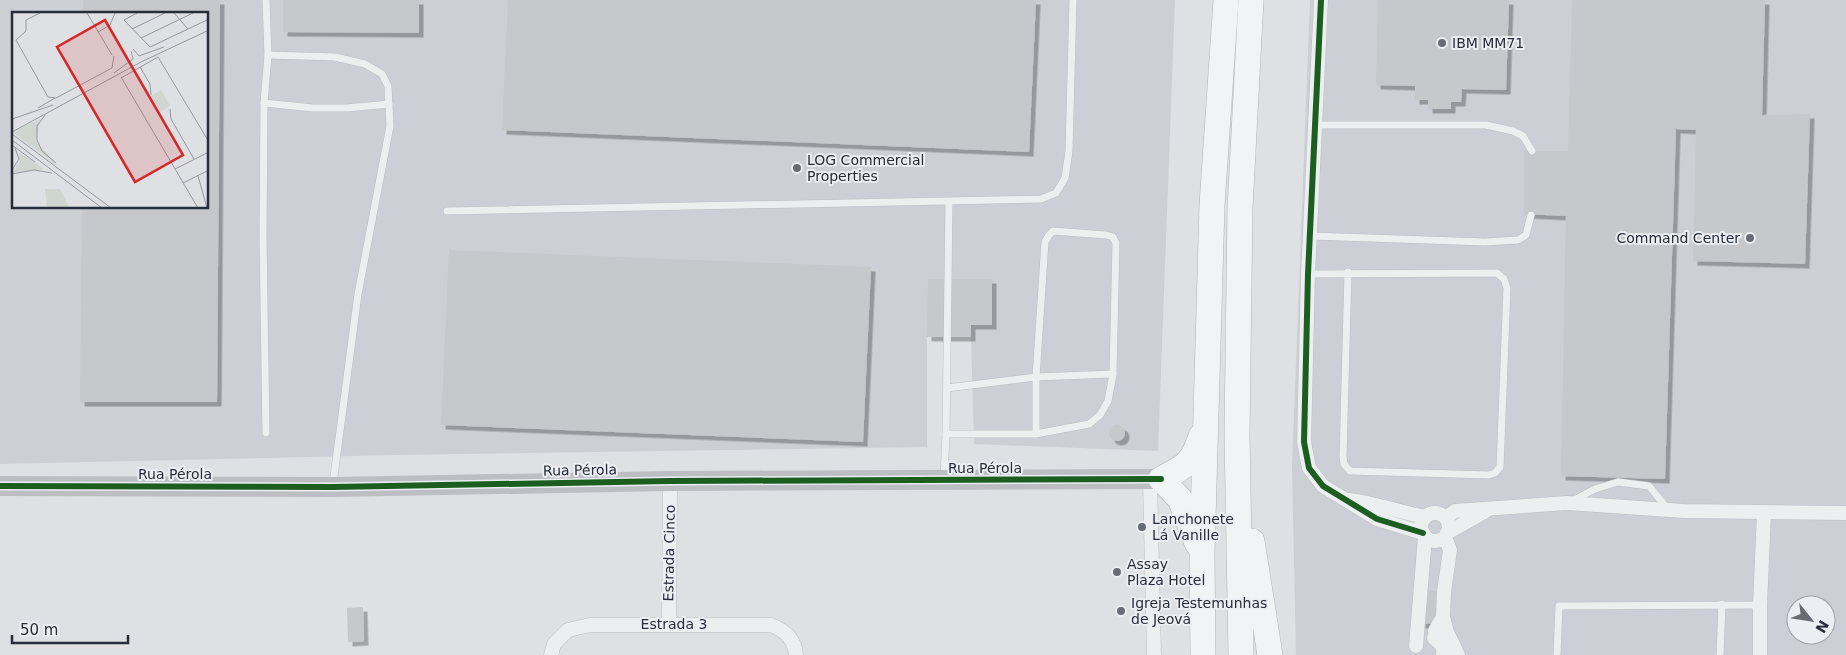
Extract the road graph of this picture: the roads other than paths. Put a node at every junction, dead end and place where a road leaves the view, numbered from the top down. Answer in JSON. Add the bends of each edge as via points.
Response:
{"nodes":[{"id":1,"x":266,"y":0,"type":"edge"},
{"id":2,"x":1072,"y":0,"type":"edge"},
{"id":3,"x":1226,"y":0,"type":"edge"},
{"id":4,"x":1251,"y":0,"type":"edge"},
{"id":5,"x":1320,"y":0,"type":"edge"},
{"id":6,"x":268,"y":54,"type":"junction"},
{"id":7,"x":264,"y":103,"type":"junction"},
{"id":8,"x":389,"y":104,"type":"junction"},
{"id":9,"x":1314,"y":125,"type":"junction"},
{"id":10,"x":1532,"y":151,"type":"dead end"},
{"id":11,"x":949,"y":202,"type":"junction"},
{"id":12,"x":447,"y":211,"type":"dead end"},
{"id":13,"x":1531,"y":215,"type":"dead end"},
{"id":14,"x":1311,"y":236,"type":"junction"},
{"id":15,"x":1348,"y":272,"type":"junction"},
{"id":16,"x":1308,"y":274,"type":"junction"},
{"id":17,"x":1113,"y":374,"type":"junction"},
{"id":18,"x":1036,"y":377,"type":"junction"},
{"id":19,"x":947,"y":388,"type":"junction"},
{"id":20,"x":1205,"y":413,"type":"junction"},
{"id":21,"x":266,"y":433,"type":"dead end"},
{"id":22,"x":946,"y":434,"type":"junction"},
{"id":23,"x":1036,"y":434,"type":"junction"},
{"id":24,"x":1237,"y":434,"type":"junction"},
{"id":25,"x":1156,"y":479,"type":"junction"},
{"id":26,"x":944,"y":480,"type":"junction"},
{"id":27,"x":670,"y":481,"type":"junction"},
{"id":28,"x":0,"y":486,"type":"edge"},
{"id":29,"x":332,"y":487,"type":"junction"},
{"id":30,"x":1346,"y":500,"type":"junction"},
{"id":31,"x":1567,"y":503,"type":"junction"},
{"id":32,"x":1489,"y":509,"type":"junction"},
{"id":33,"x":1667,"y":509,"type":"junction"},
{"id":34,"x":1764,"y":513,"type":"junction"},
{"id":35,"x":1846,"y":513,"type":"edge"},
{"id":36,"x":1425,"y":517,"type":"junction"},
{"id":37,"x":1446,"y":518,"type":"junction"},
{"id":38,"x":1424,"y":535,"type":"junction"},
{"id":39,"x":1446,"y":535,"type":"junction"},
{"id":40,"x":1202,"y":554,"type":"junction"},
{"id":41,"x":1722,"y":604,"type":"junction"},
{"id":42,"x":1760,"y":605,"type":"junction"},
{"id":43,"x":1443,"y":617,"type":"junction"},
{"id":44,"x":668,"y":624,"type":"junction"},
{"id":45,"x":1442,"y":648,"type":"edge"},
{"id":46,"x":1416,"y":650,"type":"edge"},
{"id":47,"x":551,"y":655,"type":"edge"},
{"id":48,"x":796,"y":655,"type":"edge"},
{"id":49,"x":1154,"y":655,"type":"edge"},
{"id":50,"x":1203,"y":655,"type":"edge"},
{"id":51,"x":1241,"y":655,"type":"edge"},
{"id":52,"x":1270,"y":655,"type":"edge"},
{"id":53,"x":1458,"y":655,"type":"edge"},
{"id":54,"x":1557,"y":655,"type":"edge"},
{"id":55,"x":1720,"y":655,"type":"edge"},
{"id":56,"x":1760,"y":655,"type":"edge"}],
"edges":[{"from":1,"to":6,"type":"lane"},
{"from":2,"to":11,"type":"lane","via":[[1069,151],[1065,178],[1056,192],[1041,199]]},
{"from":3,"to":20,"type":"highway","via":[[1212,205]]},
{"from":4,"to":24,"type":"highway","via":[[1240,208]]},
{"from":5,"to":9,"type":"street"},
{"from":6,"to":7,"type":"lane"},
{"from":6,"to":8,"type":"lane","via":[[335,56],[365,64],[382,74],[388,86]]},
{"from":7,"to":8,"type":"lane","via":[[313,108]]},
{"from":7,"to":21,"type":"lane"},
{"from":8,"to":29,"type":"lane","via":[[390,126],[358,294]]},
{"from":9,"to":10,"type":"lane","via":[[1486,125],[1513,130],[1523,136]]},
{"from":9,"to":14,"type":"street"},
{"from":11,"to":12,"type":"lane"},
{"from":11,"to":19,"type":"lane"},
{"from":13,"to":14,"type":"lane","via":[[1526,235],[1518,240],[1484,242]]},
{"from":14,"to":16,"type":"street"},
{"from":15,"to":15,"type":"lane","via":[[1344,464],[1350,471],[1495,473],[1500,466],[1507,288],[1504,278],[1497,273]]},
{"from":15,"to":16,"type":"lane"},
{"from":16,"to":30,"type":"street","via":[[1304,442],[1309,468],[1323,486]]},
{"from":17,"to":18,"type":"lane"},
{"from":17,"to":18,"type":"lane","via":[[1116,243],[1106,234],[1053,231],[1045,242]]},
{"from":17,"to":23,"type":"lane","via":[[1108,401],[1090,424]]},
{"from":18,"to":19,"type":"lane"},
{"from":18,"to":23,"type":"lane"},
{"from":19,"to":22,"type":"lane"},
{"from":20,"to":25,"type":"highway","via":[[1202,435],[1190,462]]},
{"from":20,"to":40,"type":"highway"},
{"from":22,"to":23,"type":"lane"},
{"from":22,"to":26,"type":"lane"},
{"from":24,"to":51,"type":"highway"},
{"from":24,"to":52,"type":"highway"},
{"from":25,"to":26,"type":"street","name":"Rua Pérola"},
{"from":25,"to":40,"type":"highway","via":[[1180,499]]},
{"from":25,"to":49,"type":"street"},
{"from":26,"to":27,"type":"street","name":"Rua Pérola"},
{"from":27,"to":29,"type":"street","name":"Rua Pérola"},
{"from":27,"to":44,"type":"street","name":"Estrada Cinco"},
{"from":28,"to":29,"type":"street","name":"Rua Pérola"},
{"from":30,"to":36,"type":"street","via":[[1370,502]]},
{"from":30,"to":38,"type":"street","via":[[1377,519]]},
{"from":31,"to":32,"type":"street"},
{"from":31,"to":33,"type":"street"},
{"from":31,"to":33,"type":"lane","via":[[1618,482],[1649,486]]},
{"from":32,"to":37,"type":"street","via":[[1455,511]]},
{"from":32,"to":39,"type":"street"},
{"from":33,"to":34,"type":"street"},
{"from":34,"to":35,"type":"street"},
{"from":34,"to":42,"type":"street"},
{"from":36,"to":37,"type":"street","via":[[1433,512]]},
{"from":36,"to":38,"type":"street","via":[[1421,525]]},
{"from":37,"to":39,"type":"street","via":[[1449,525]]},
{"from":38,"to":39,"type":"street","via":[[1437,540]]},
{"from":38,"to":46,"type":"street"},
{"from":39,"to":43,"type":"street","via":[[1450,550]]},
{"from":40,"to":50,"type":"highway"},
{"from":41,"to":42,"type":"lane"},
{"from":41,"to":54,"type":"lane","via":[[1559,606]]},
{"from":41,"to":55,"type":"lane"},
{"from":42,"to":56,"type":"street"},
{"from":43,"to":45,"type":"street","via":[[1435,631]]},
{"from":43,"to":53,"type":"street"},
{"from":44,"to":47,"type":"street","name":"Estrada 3","via":[[590,625],[568,630],[554,644]]},
{"from":44,"to":48,"type":"street","name":"Estrada 3","via":[[771,625],[790,637]]},
{"from":45,"to":46,"type":"street","via":[[1436,638],[1427,637],[1422,638]]}]}
